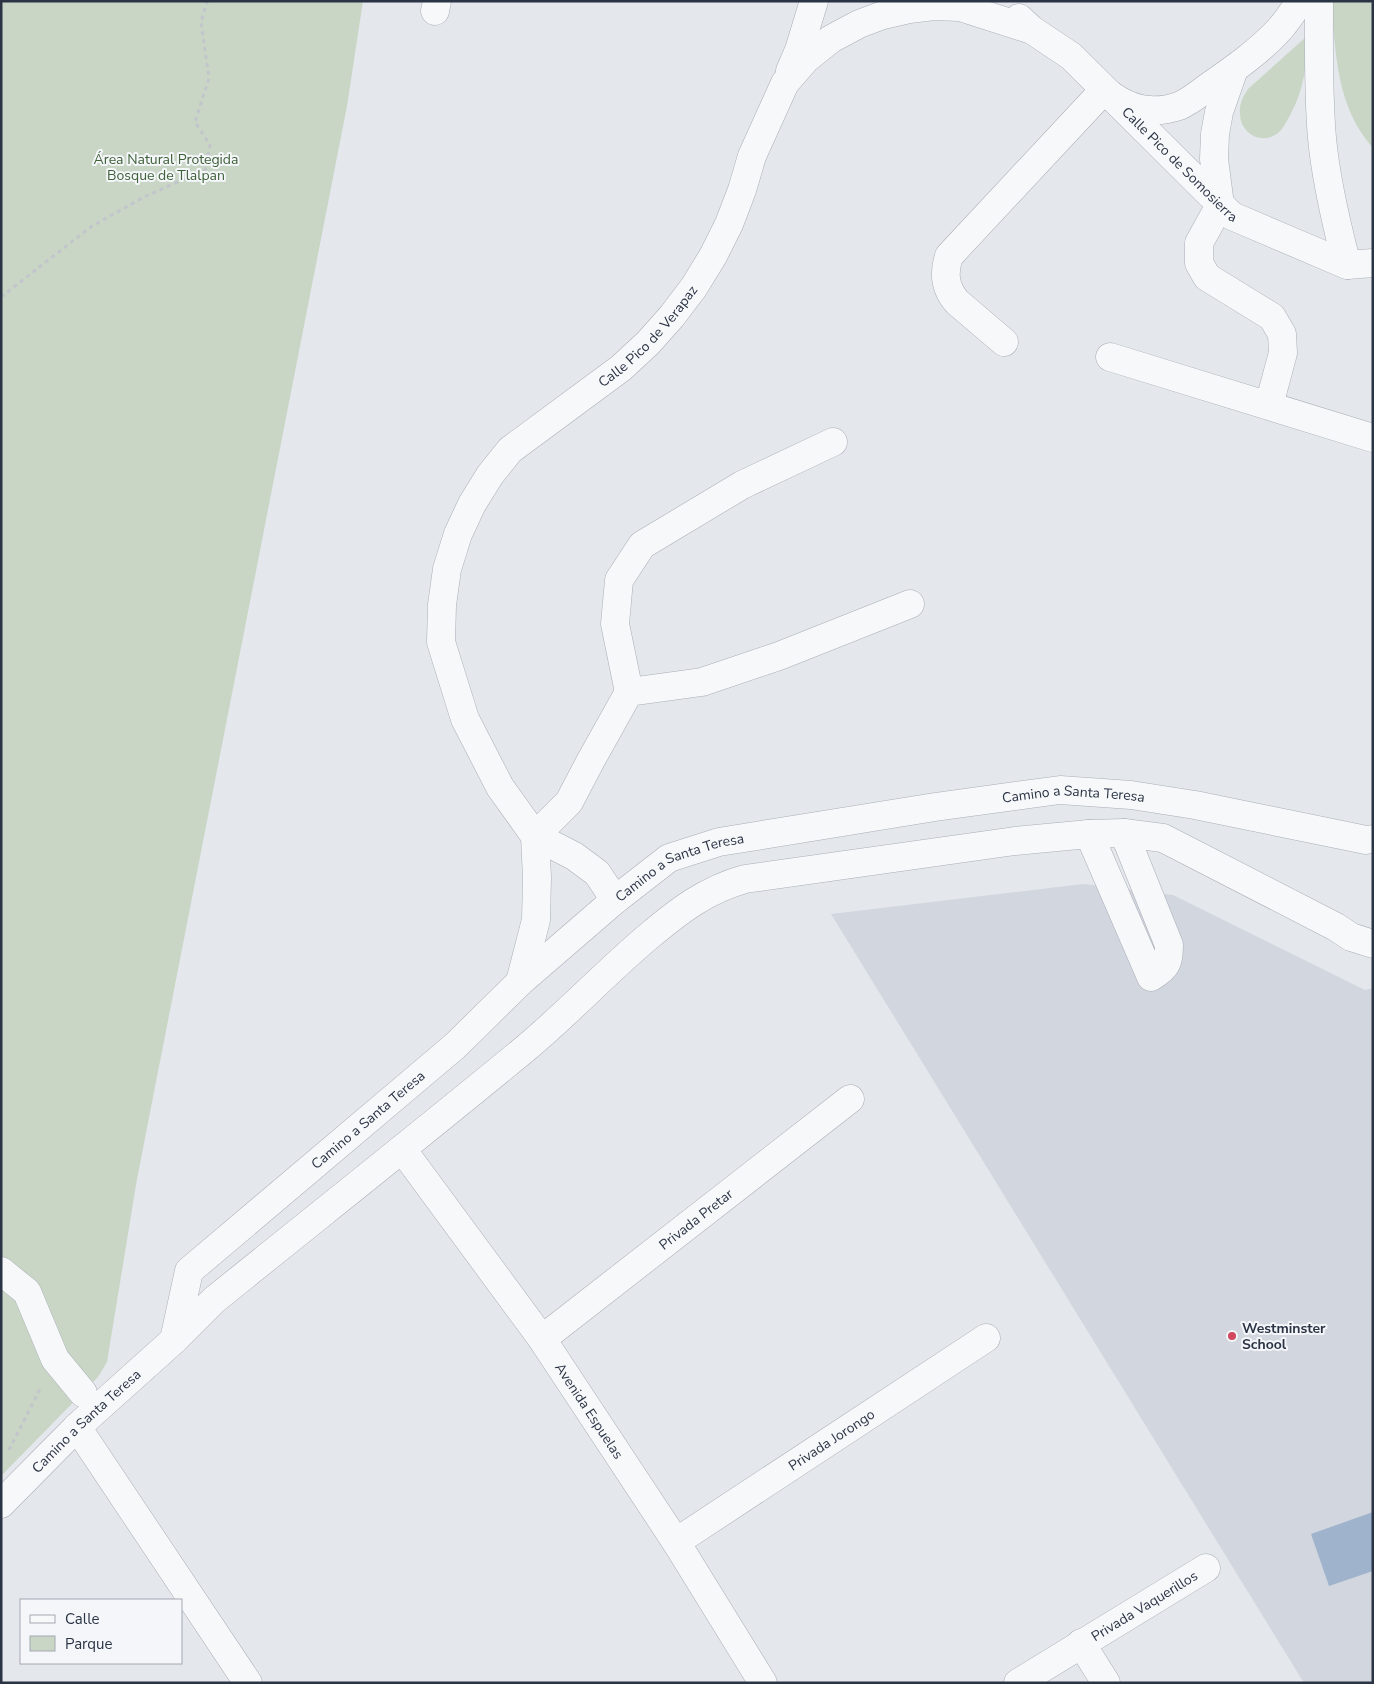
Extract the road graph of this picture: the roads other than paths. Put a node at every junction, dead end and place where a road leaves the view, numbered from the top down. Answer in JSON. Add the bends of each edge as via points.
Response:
{"nodes":[{"id":1,"x":814,"y":1,"type":"edge"},
{"id":2,"x":1002,"y":1,"type":"edge"},
{"id":3,"x":1300,"y":1,"type":"edge"},
{"id":4,"x":1319,"y":1,"type":"edge"},
{"id":5,"x":1032,"y":30,"type":"junction"},
{"id":6,"x":1234,"y":69,"type":"junction"},
{"id":7,"x":785,"y":83,"type":"junction"},
{"id":8,"x":1104,"y":90,"type":"junction"},
{"id":9,"x":1220,"y":205,"type":"junction"},
{"id":10,"x":1360,"y":264,"type":"edge"},
{"id":11,"x":1004,"y":342,"type":"dead end"},
{"id":12,"x":1110,"y":358,"type":"dead end"},
{"id":13,"x":1269,"y":405,"type":"junction"},
{"id":14,"x":1373,"y":438,"type":"edge"},
{"id":15,"x":833,"y":442,"type":"dead end"},
{"id":16,"x":910,"y":604,"type":"dead end"},
{"id":17,"x":629,"y":692,"type":"junction"},
{"id":18,"x":1124,"y":833,"type":"junction"},
{"id":19,"x":1089,"y":834,"type":"junction"},
{"id":20,"x":535,"y":836,"type":"junction"},
{"id":21,"x":1373,"y":839,"type":"edge"},
{"id":22,"x":615,"y":900,"type":"junction"},
{"id":23,"x":1373,"y":944,"type":"edge"},
{"id":24,"x":520,"y":982,"type":"junction"},
{"id":25,"x":850,"y":1099,"type":"dead end"},
{"id":26,"x":402,"y":1149,"type":"junction"},
{"id":27,"x":1,"y":1272,"type":"edge"},
{"id":28,"x":986,"y":1338,"type":"dead end"},
{"id":29,"x":542,"y":1339,"type":"junction"},
{"id":30,"x":174,"y":1340,"type":"junction"},
{"id":31,"x":83,"y":1393,"type":"dead end"},
{"id":32,"x":76,"y":1427,"type":"junction"},
{"id":33,"x":1,"y":1504,"type":"edge"},
{"id":34,"x":676,"y":1542,"type":"junction"},
{"id":35,"x":1206,"y":1568,"type":"dead end"},
{"id":36,"x":1081,"y":1643,"type":"junction"},
{"id":37,"x":248,"y":1683,"type":"edge"},
{"id":38,"x":763,"y":1683,"type":"edge"},
{"id":39,"x":1018,"y":1683,"type":"edge"},
{"id":40,"x":1106,"y":1683,"type":"edge"}],
"edges":[{"from":1,"to":7,"type":"street"},
{"from":2,"to":5,"type":"street"},
{"from":3,"to":6,"type":"street","via":[[1278,32]]},
{"from":4,"to":10,"type":"street","name":"Calle Pico de Somosierra","via":[[1322,138],[1331,196]]},
{"from":5,"to":7,"type":"street","name":"Calle Pico de Verapaz","via":[[960,7],[908,9],[859,24],[831,39],[806,59]]},
{"from":5,"to":8,"type":"street","name":"Calle Pico de Somosierra","via":[[1071,56]]},
{"from":6,"to":8,"type":"street","via":[[1190,100],[1166,109],[1132,107]]},
{"from":6,"to":9,"type":"street","via":[[1215,134],[1214,159]]},
{"from":7,"to":20,"type":"street","name":"Calle Pico de Verapaz","via":[[752,156],[729,224],[694,287],[648,343],[621,368],[510,450],[481,489],[458,534],[447,569],[441,642],[465,719],[500,787]]},
{"from":8,"to":9,"type":"street","name":"Calle Pico de Somosierra"},
{"from":8,"to":11,"type":"street","via":[[949,256],[945,277],[951,295]]},
{"from":9,"to":10,"type":"street","name":"Calle Pico de Somosierra","via":[[1232,216]]},
{"from":9,"to":13,"type":"street","via":[[1199,243],[1199,263],[1207,277],[1272,317],[1282,334],[1284,353]]},
{"from":12,"to":13,"type":"street"},
{"from":13,"to":14,"type":"street"},
{"from":15,"to":17,"type":"street","via":[[742,485],[642,546],[619,580],[614,624]]},
{"from":16,"to":17,"type":"street","via":[[779,656],[702,682]]},
{"from":17,"to":20,"type":"street","via":[[570,802]]},
{"from":18,"to":19,"type":"street","name":"Camino a Santa Teresa"},
{"from":18,"to":19,"type":"street","via":[[1169,945],[1169,959],[1162,970],[1151,977]]},
{"from":18,"to":23,"type":"street","name":"Camino a Santa Teresa","via":[[1163,838],[1352,937]]},
{"from":19,"to":26,"type":"street","name":"Camino a Santa Teresa","via":[[1015,841],[745,879],[704,894],[625,956],[528,1046]]},
{"from":20,"to":22,"type":"street","name":"Calle Pico de Verapaz","via":[[574,856],[597,873]]},
{"from":20,"to":24,"type":"street","via":[[536,920]]},
{"from":21,"to":22,"type":"street","name":"Camino a Santa Teresa","via":[[1131,795],[1060,790],[719,842],[669,858]]},
{"from":22,"to":24,"type":"street","name":"Camino a Santa Teresa"},
{"from":24,"to":30,"type":"street","name":"Camino a Santa Teresa","via":[[455,1046],[189,1271]]},
{"from":25,"to":29,"type":"street","name":"Privada Pretar"},
{"from":26,"to":29,"type":"street","name":"Avenida Espuelas"},
{"from":26,"to":30,"type":"street","name":"Camino a Santa Teresa","via":[[214,1300]]},
{"from":27,"to":31,"type":"street","via":[[27,1292],[55,1359]]},
{"from":28,"to":34,"type":"street","name":"Privada Jorongo"},
{"from":29,"to":34,"type":"street","name":"Avenida Espuelas"},
{"from":30,"to":32,"type":"street","name":"Camino a Santa Teresa"},
{"from":32,"to":33,"type":"street","name":"Camino a Santa Teresa"},
{"from":32,"to":37,"type":"street"},
{"from":34,"to":38,"type":"street","name":"Avenida Espuelas"},
{"from":35,"to":36,"type":"street","name":"Privada Vaquerillos"},
{"from":36,"to":39,"type":"street","name":"Privada Vaquerillos"},
{"from":36,"to":40,"type":"street","name":"Privada Vaquerillos"}]}
